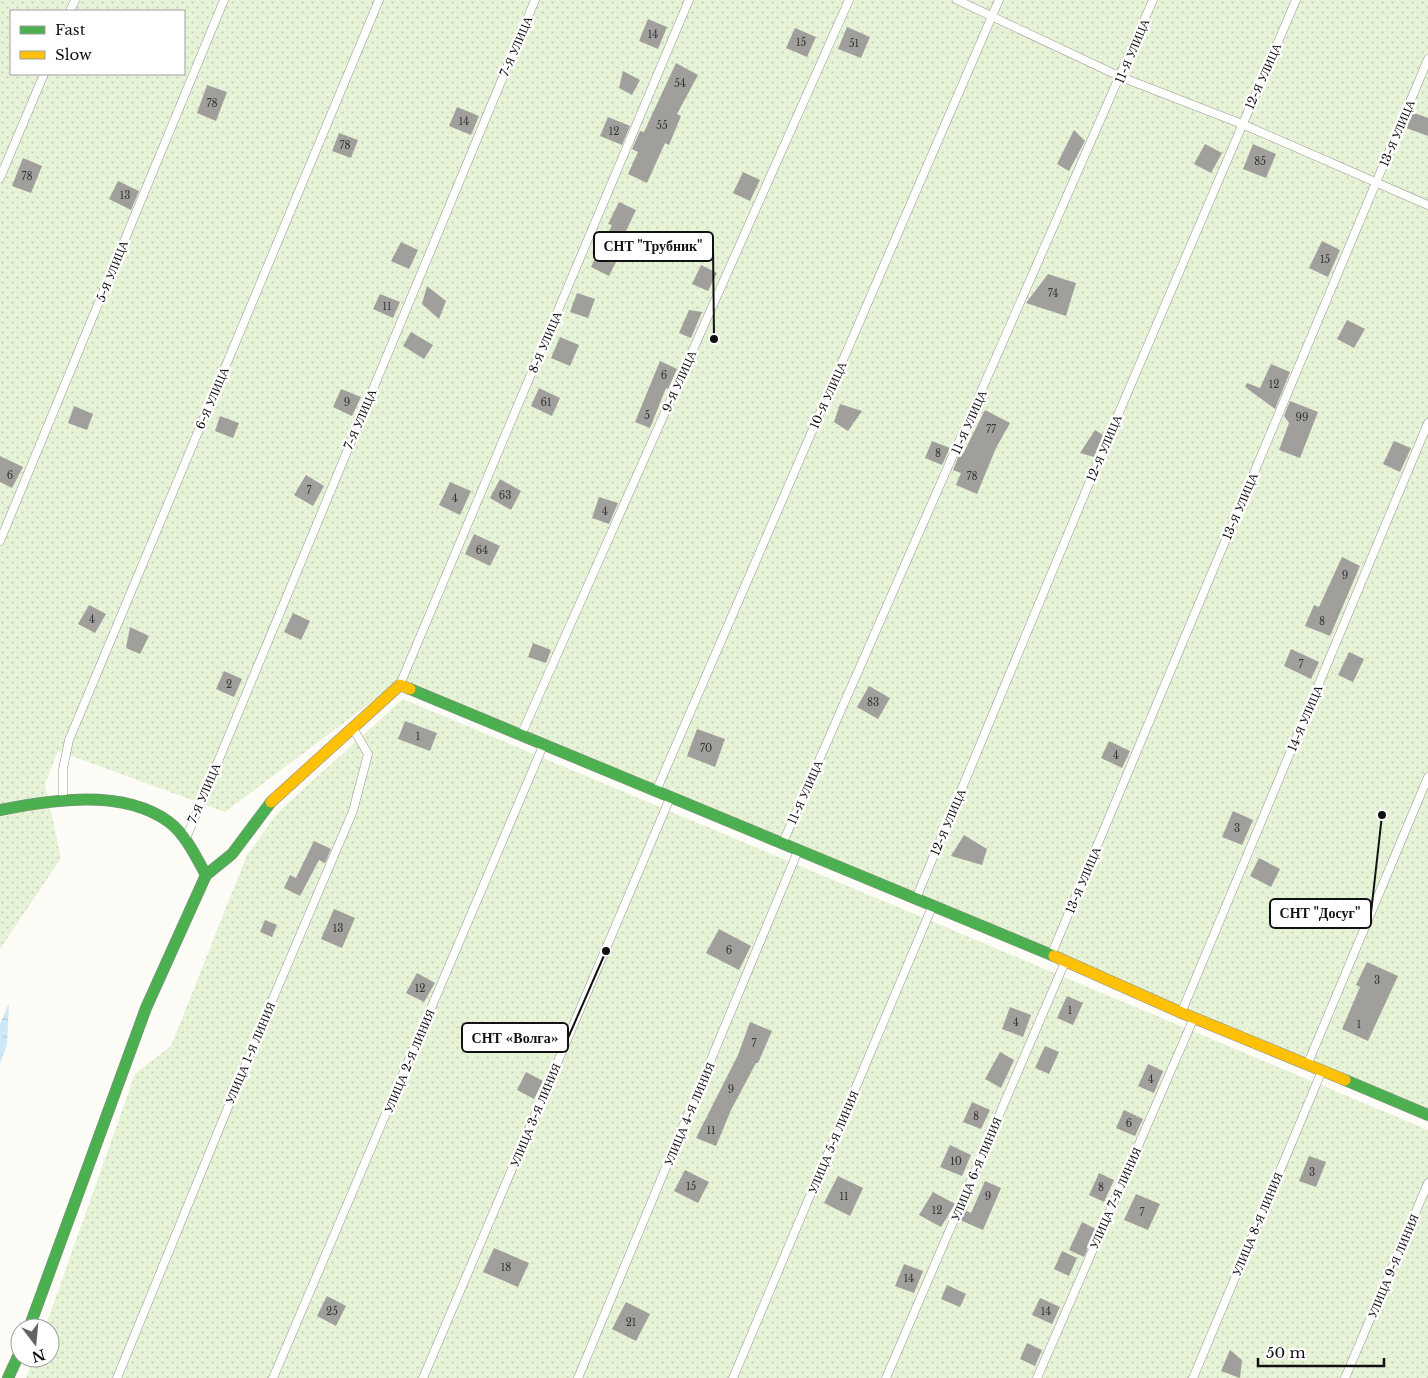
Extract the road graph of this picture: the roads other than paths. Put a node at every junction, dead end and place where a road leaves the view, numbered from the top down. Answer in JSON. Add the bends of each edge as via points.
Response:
{"nodes":[{"id":1,"x":224,"y":0,"type":"edge"},
{"id":2,"x":379,"y":0,"type":"edge"},
{"id":3,"x":535,"y":0,"type":"edge"},
{"id":4,"x":689,"y":0,"type":"edge"},
{"id":5,"x":850,"y":0,"type":"edge"},
{"id":6,"x":957,"y":0,"type":"edge"},
{"id":7,"x":1000,"y":0,"type":"edge"},
{"id":8,"x":1153,"y":0,"type":"edge"},
{"id":9,"x":1296,"y":0,"type":"edge"},
{"id":10,"x":993,"y":16,"type":"junction"},
{"id":11,"x":1428,"y":59,"type":"edge"},
{"id":12,"x":44,"y":75,"type":"edge"},
{"id":13,"x":1121,"y":77,"type":"junction"},
{"id":14,"x":1242,"y":124,"type":"junction"},
{"id":15,"x":0,"y":178,"type":"edge"},
{"id":16,"x":1376,"y":182,"type":"junction"},
{"id":17,"x":1428,"y":205,"type":"edge"},
{"id":18,"x":1428,"y":423,"type":"edge"},
{"id":19,"x":0,"y":541,"type":"edge"},
{"id":20,"x":400,"y":684,"type":"junction"},
{"id":21,"x":353,"y":728,"type":"junction"},
{"id":22,"x":521,"y":734,"type":"junction"},
{"id":23,"x":544,"y":744,"type":"junction"},
{"id":24,"x":1428,"y":777,"type":"edge"},
{"id":25,"x":656,"y":790,"type":"junction"},
{"id":26,"x":670,"y":796,"type":"junction"},
{"id":27,"x":63,"y":799,"type":"junction"},
{"id":28,"x":0,"y":810,"type":"edge"},
{"id":29,"x":185,"y":839,"type":"junction"},
{"id":30,"x":783,"y":843,"type":"junction"},
{"id":31,"x":799,"y":849,"type":"junction"},
{"id":32,"x":206,"y":875,"type":"junction"},
{"id":33,"x":916,"y":898,"type":"junction"},
{"id":34,"x":933,"y":905,"type":"junction"},
{"id":35,"x":1052,"y":954,"type":"junction"},
{"id":36,"x":1066,"y":960,"type":"junction"},
{"id":37,"x":1182,"y":1013,"type":"junction"},
{"id":38,"x":1194,"y":1018,"type":"junction"},
{"id":39,"x":1307,"y":1065,"type":"junction"},
{"id":40,"x":1322,"y":1071,"type":"junction"},
{"id":41,"x":1428,"y":1115,"type":"edge"},
{"id":42,"x":1428,"y":1183,"type":"edge"},
{"id":43,"x":33,"y":1318,"type":"edge"},
{"id":44,"x":116,"y":1378,"type":"edge"},
{"id":45,"x":273,"y":1378,"type":"edge"},
{"id":46,"x":423,"y":1378,"type":"edge"},
{"id":47,"x":578,"y":1378,"type":"edge"},
{"id":48,"x":733,"y":1378,"type":"edge"},
{"id":49,"x":886,"y":1378,"type":"edge"},
{"id":50,"x":1037,"y":1378,"type":"edge"},
{"id":51,"x":1193,"y":1378,"type":"edge"},
{"id":52,"x":1346,"y":1378,"type":"edge"}],
"edges":[{"from":1,"to":19,"type":"lane","name":"5-Я УЛИЦА"},
{"from":2,"to":27,"type":"lane","name":"6-Я УЛИЦА","via":[[69,740],[63,769]]},
{"from":3,"to":29,"type":"lane","name":"7-Я УЛИЦА"},
{"from":4,"to":20,"type":"lane","name":"8-Я УЛИЦА"},
{"from":5,"to":22,"type":"lane","name":"9-Я УЛИЦА"},
{"from":6,"to":10,"type":"lane"},
{"from":7,"to":10,"type":"lane","name":"10-Я УЛИЦА"},
{"from":8,"to":13,"type":"lane","name":"11-Я УЛИЦА"},
{"from":9,"to":14,"type":"lane","name":"12-Я УЛИЦА"},
{"from":10,"to":13,"type":"lane"},
{"from":10,"to":25,"type":"lane","name":"10-Я УЛИЦА"},
{"from":11,"to":16,"type":"lane","name":"13-Я УЛИЦА"},
{"from":12,"to":15,"type":"lane"},
{"from":13,"to":14,"type":"lane"},
{"from":13,"to":30,"type":"lane","name":"11-Я УЛИЦА"},
{"from":14,"to":16,"type":"lane"},
{"from":14,"to":33,"type":"lane","name":"12-Я УЛИЦА"},
{"from":16,"to":17,"type":"lane"},
{"from":16,"to":35,"type":"lane","name":"13-Я УЛИЦА"},
{"from":18,"to":37,"type":"lane","name":"14-Я УЛИЦА"},
{"from":20,"to":21,"type":"street"},
{"from":20,"to":22,"type":"street"},
{"from":21,"to":32,"type":"street","via":[[265,807],[232,854]]},
{"from":21,"to":44,"type":"lane","name":"УЛИЦА 1-Я ЛИНИЯ","via":[[368,754],[353,811]]},
{"from":22,"to":23,"type":"street"},
{"from":23,"to":25,"type":"street"},
{"from":23,"to":45,"type":"lane","name":"УЛИЦА 2-Я ЛИНИЯ"},
{"from":24,"to":39,"type":"lane"},
{"from":25,"to":26,"type":"street"},
{"from":26,"to":30,"type":"street"},
{"from":26,"to":46,"type":"lane","name":"УЛИЦА 3-Я ЛИНИЯ"},
{"from":27,"to":28,"type":"street"},
{"from":27,"to":29,"type":"street","via":[[116,803],[145,810],[167,821]]},
{"from":29,"to":32,"type":"street"},
{"from":30,"to":31,"type":"street"},
{"from":31,"to":33,"type":"street"},
{"from":31,"to":47,"type":"lane","name":"УЛИЦА 4-Я ЛИНИЯ"},
{"from":32,"to":43,"type":"street","via":[[146,1008]]},
{"from":33,"to":34,"type":"street"},
{"from":34,"to":35,"type":"street"},
{"from":34,"to":48,"type":"lane","name":"УЛИЦА 5-Я ЛИНИЯ"},
{"from":35,"to":36,"type":"street"},
{"from":36,"to":37,"type":"street"},
{"from":36,"to":49,"type":"lane","name":"УЛИЦА 6-Я ЛИНИЯ"},
{"from":37,"to":38,"type":"street"},
{"from":38,"to":39,"type":"street"},
{"from":38,"to":50,"type":"lane","name":"УЛИЦА 7-Я ЛИНИЯ"},
{"from":39,"to":40,"type":"street"},
{"from":40,"to":41,"type":"street"},
{"from":40,"to":51,"type":"lane","name":"УЛИЦА 8-Я ЛИНИЯ"},
{"from":42,"to":52,"type":"lane","name":"УЛИЦА 9-Я ЛИНИЯ"}]}
